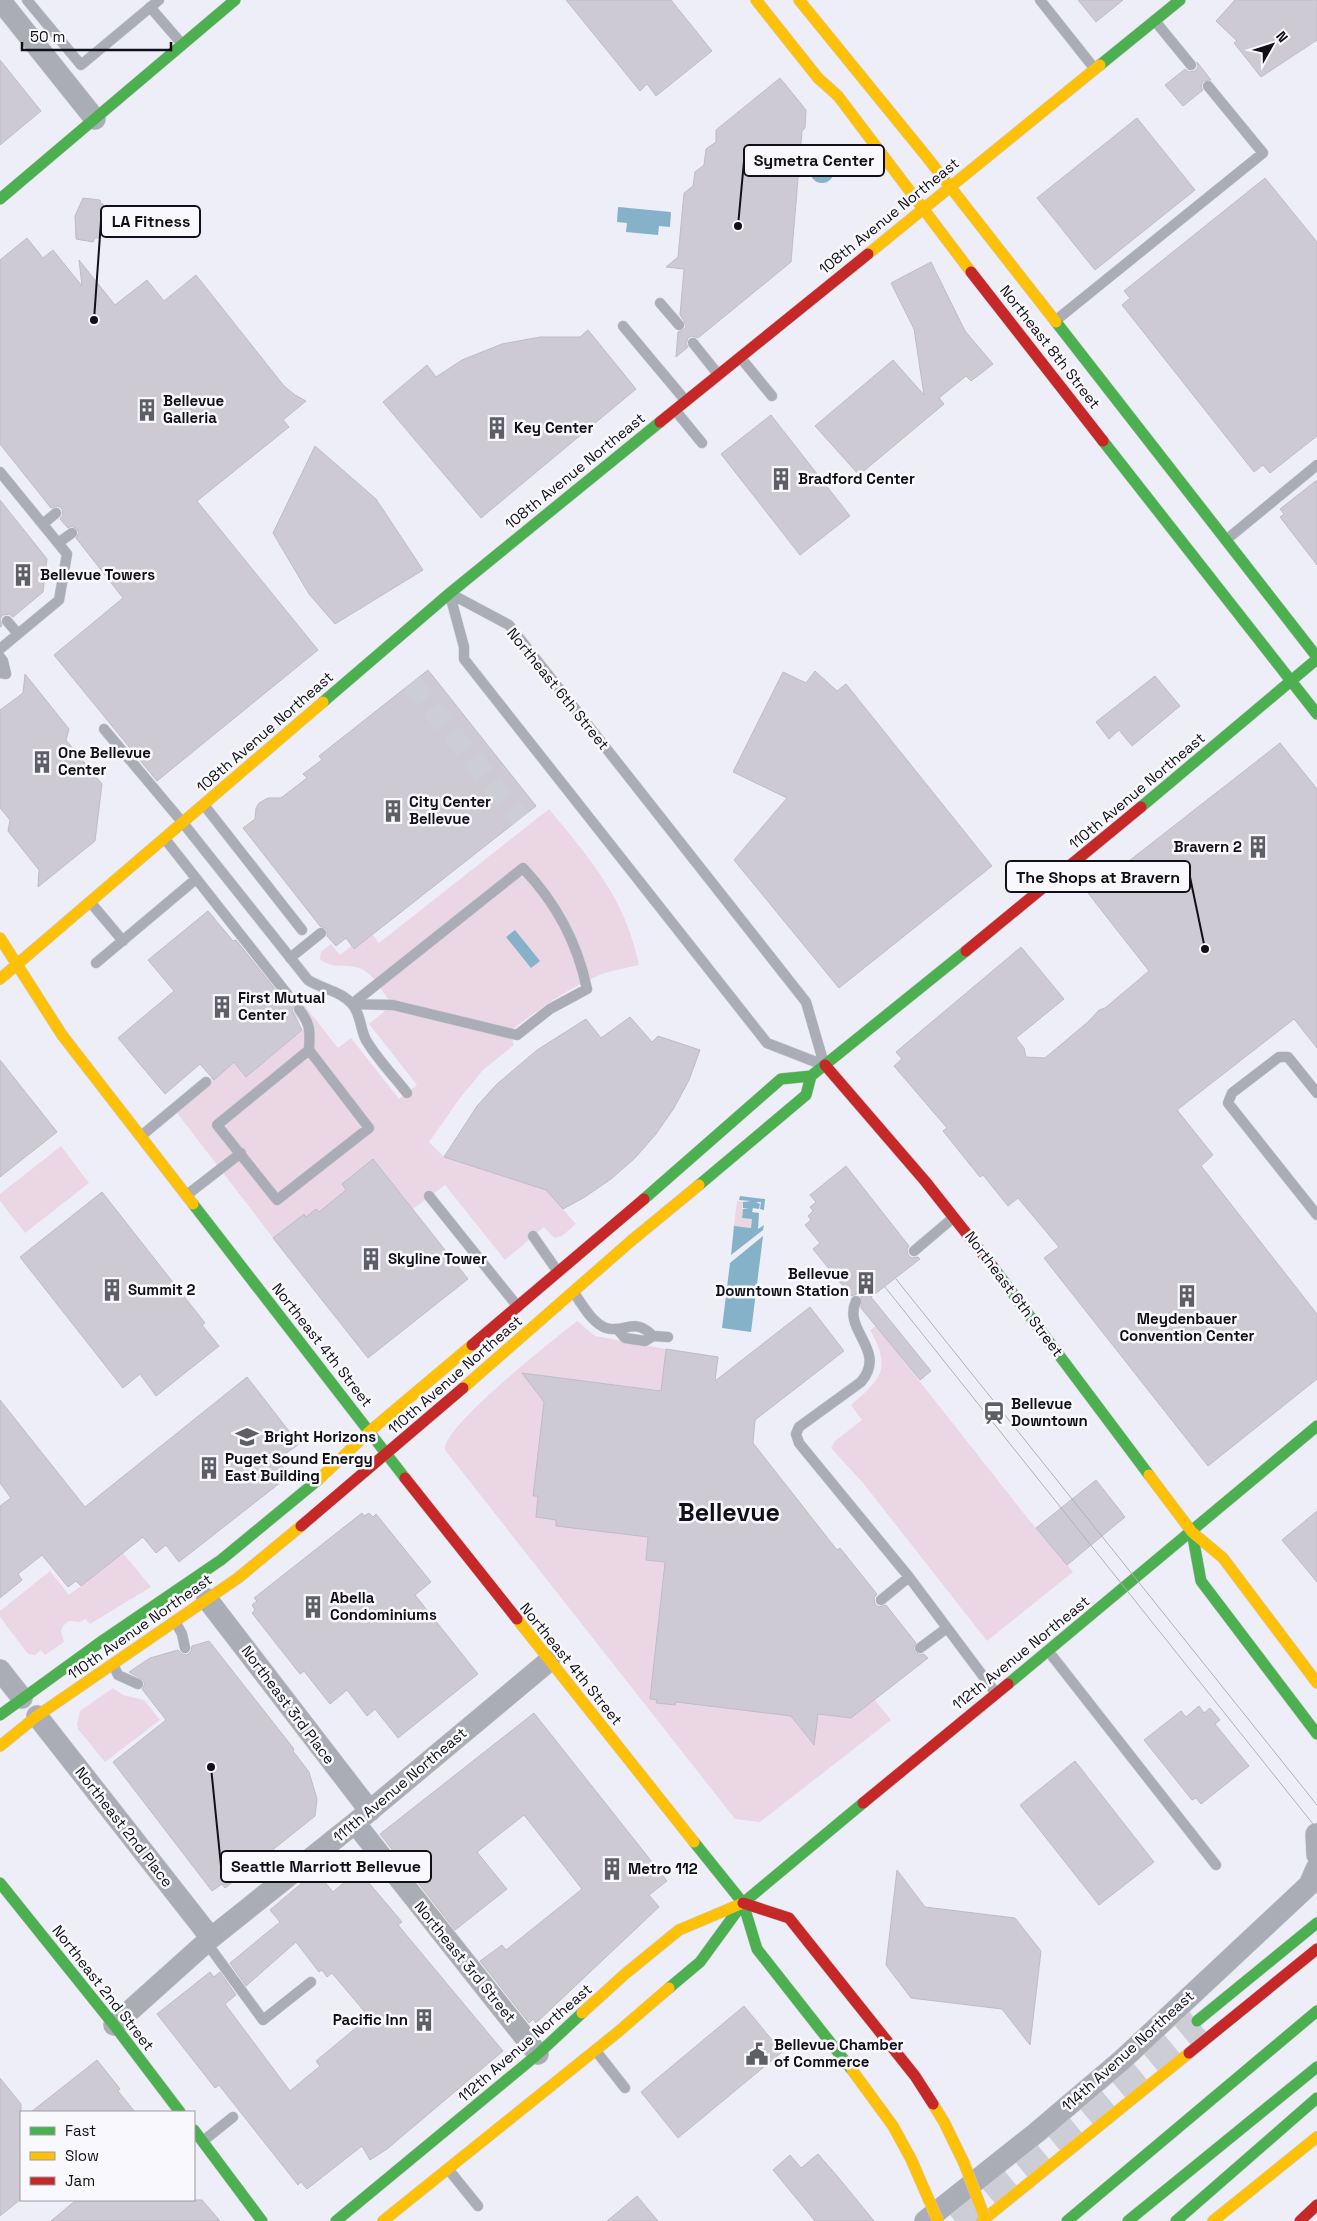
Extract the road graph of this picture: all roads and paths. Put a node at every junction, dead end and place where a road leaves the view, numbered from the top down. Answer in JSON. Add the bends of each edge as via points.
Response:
{"nodes":[{"id":1,"x":0,"y":0,"type":"edge"},
{"id":2,"x":27,"y":0,"type":"edge"},
{"id":3,"x":236,"y":0,"type":"edge"},
{"id":4,"x":756,"y":0,"type":"edge"},
{"id":5,"x":799,"y":0,"type":"edge"},
{"id":6,"x":1040,"y":0,"type":"edge"},
{"id":7,"x":1180,"y":0,"type":"edge"},
{"id":8,"x":154,"y":3,"type":"edge"},
{"id":9,"x":1155,"y":20,"type":"junction"},
{"id":10,"x":182,"y":45,"type":"junction"},
{"id":11,"x":1191,"y":65,"type":"dead end"},
{"id":12,"x":1095,"y":69,"type":"junction"},
{"id":13,"x":1208,"y":86,"type":"dead end"},
{"id":14,"x":95,"y":119,"type":"junction"},
{"id":15,"x":949,"y":187,"type":"junction"},
{"id":16,"x":0,"y":199,"type":"edge"},
{"id":17,"x":922,"y":209,"type":"junction"},
{"id":18,"x":660,"y":303,"type":"dead end"},
{"id":19,"x":1054,"y":322,"type":"junction"},
{"id":20,"x":679,"y":325,"type":"dead end"},
{"id":21,"x":623,"y":326,"type":"dead end"},
{"id":22,"x":693,"y":343,"type":"dead end"},
{"id":23,"x":740,"y":357,"type":"junction"},
{"id":24,"x":718,"y":374,"type":"junction"},
{"id":25,"x":772,"y":396,"type":"dead end"},
{"id":26,"x":685,"y":401,"type":"junction"},
{"id":27,"x":675,"y":409,"type":"junction"},
{"id":28,"x":702,"y":443,"type":"dead end"},
{"id":29,"x":1317,"y":465,"type":"edge"},
{"id":30,"x":0,"y":472,"type":"edge"},
{"id":31,"x":56,"y":513,"type":"dead end"},
{"id":32,"x":43,"y":524,"type":"junction"},
{"id":33,"x":72,"y":533,"type":"dead end"},
{"id":34,"x":1225,"y":540,"type":"junction"},
{"id":35,"x":58,"y":543,"type":"junction"},
{"id":36,"x":450,"y":593,"type":"junction"},
{"id":37,"x":7,"y":621,"type":"dead end"},
{"id":38,"x":18,"y":634,"type":"junction"},
{"id":39,"x":0,"y":649,"type":"edge"},
{"id":40,"x":0,"y":657,"type":"edge"},
{"id":41,"x":1317,"y":658,"type":"edge"},
{"id":42,"x":0,"y":673,"type":"edge"},
{"id":43,"x":1290,"y":680,"type":"junction"},
{"id":44,"x":1317,"y":714,"type":"edge"},
{"id":45,"x":104,"y":729,"type":"dead end"},
{"id":46,"x":204,"y":805,"type":"junction"},
{"id":47,"x":183,"y":822,"type":"junction"},
{"id":48,"x":164,"y":838,"type":"junction"},
{"id":49,"x":196,"y":879,"type":"junction"},
{"id":50,"x":90,"y":902,"type":"junction"},
{"id":51,"x":302,"y":930,"type":"dead end"},
{"id":52,"x":321,"y":933,"type":"dead end"},
{"id":53,"x":0,"y":938,"type":"edge"},
{"id":54,"x":123,"y":941,"type":"junction"},
{"id":55,"x":290,"y":958,"type":"junction"},
{"id":56,"x":96,"y":963,"type":"dead end"},
{"id":57,"x":17,"y":965,"type":"junction"},
{"id":58,"x":0,"y":979,"type":"edge"},
{"id":59,"x":288,"y":995,"type":"dead end"},
{"id":60,"x":352,"y":1004,"type":"junction"},
{"id":61,"x":299,"y":1009,"type":"dead end"},
{"id":62,"x":309,"y":1050,"type":"junction"},
{"id":63,"x":825,"y":1065,"type":"junction"},
{"id":64,"x":811,"y":1076,"type":"junction"},
{"id":65,"x":206,"y":1082,"type":"dead end"},
{"id":66,"x":407,"y":1093,"type":"dead end"},
{"id":67,"x":1317,"y":1093,"type":"edge"},
{"id":68,"x":141,"y":1137,"type":"junction"},
{"id":69,"x":241,"y":1153,"type":"junction"},
{"id":70,"x":186,"y":1196,"type":"junction"},
{"id":71,"x":429,"y":1196,"type":"dead end"},
{"id":72,"x":1317,"y":1215,"type":"edge"},
{"id":73,"x":954,"y":1217,"type":"junction"},
{"id":74,"x":533,"y":1236,"type":"dead end"},
{"id":75,"x":599,"y":1238,"type":"junction"},
{"id":76,"x":914,"y":1251,"type":"dead end"},
{"id":77,"x":559,"y":1273,"type":"junction"},
{"id":78,"x":574,"y":1293,"type":"junction"},
{"id":79,"x":856,"y":1301,"type":"dead end"},
{"id":80,"x":518,"y":1308,"type":"junction"},
{"id":81,"x":668,"y":1337,"type":"dead end"},
{"id":82,"x":1317,"y":1426,"type":"edge"},
{"id":83,"x":370,"y":1431,"type":"junction"},
{"id":84,"x":388,"y":1454,"type":"junction"},
{"id":85,"x":1192,"y":1532,"type":"junction"},
{"id":86,"x":909,"y":1577,"type":"junction"},
{"id":87,"x":207,"y":1584,"type":"junction"},
{"id":88,"x":881,"y":1600,"type":"dead end"},
{"id":89,"x":175,"y":1621,"type":"junction"},
{"id":90,"x":947,"y":1628,"type":"junction"},
{"id":91,"x":185,"y":1648,"type":"dead end"},
{"id":92,"x":920,"y":1648,"type":"dead end"},
{"id":93,"x":1048,"y":1650,"type":"junction"},
{"id":94,"x":107,"y":1652,"type":"junction"},
{"id":95,"x":549,"y":1661,"type":"junction"},
{"id":96,"x":0,"y":1670,"type":"edge"},
{"id":97,"x":1317,"y":1683,"type":"edge"},
{"id":98,"x":138,"y":1684,"type":"dead end"},
{"id":99,"x":996,"y":1693,"type":"junction"},
{"id":100,"x":22,"y":1698,"type":"junction"},
{"id":101,"x":0,"y":1715,"type":"edge"},
{"id":102,"x":37,"y":1716,"type":"junction"},
{"id":103,"x":1317,"y":1734,"type":"edge"},
{"id":104,"x":0,"y":1746,"type":"edge"},
{"id":105,"x":362,"y":1817,"type":"junction"},
{"id":106,"x":1317,"y":1833,"type":"edge"},
{"id":107,"x":1317,"y":1855,"type":"edge"},
{"id":108,"x":1216,"y":1866,"type":"dead end"},
{"id":109,"x":1317,"y":1867,"type":"edge"},
{"id":110,"x":0,"y":1883,"type":"edge"},
{"id":111,"x":743,"y":1903,"type":"junction"},
{"id":112,"x":1317,"y":1923,"type":"edge"},
{"id":113,"x":208,"y":1940,"type":"junction"},
{"id":114,"x":1317,"y":1949,"type":"edge"},
{"id":115,"x":311,"y":1982,"type":"dead end"},
{"id":116,"x":1317,"y":2011,"type":"edge"},
{"id":117,"x":1197,"y":2020,"type":"tunnel mouth"},
{"id":118,"x":114,"y":2025,"type":"junction"},
{"id":119,"x":595,"y":2050,"type":"junction"},
{"id":120,"x":538,"y":2054,"type":"junction"},
{"id":121,"x":1317,"y":2067,"type":"edge"},
{"id":122,"x":625,"y":2088,"type":"dead end"},
{"id":123,"x":1317,"y":2098,"type":"edge"},
{"id":124,"x":179,"y":2111,"type":"edge"},
{"id":125,"x":233,"y":2117,"type":"dead end"},
{"id":126,"x":195,"y":2132,"type":"edge"},
{"id":127,"x":1317,"y":2136,"type":"edge"},
{"id":128,"x":202,"y":2142,"type":"junction"},
{"id":129,"x":448,"y":2168,"type":"junction"},
{"id":130,"x":1317,"y":2205,"type":"edge"},
{"id":131,"x":478,"y":2206,"type":"dead end"},
{"id":132,"x":984,"y":2220,"type":"edge"},
{"id":133,"x":262,"y":2221,"type":"edge"},
{"id":134,"x":336,"y":2221,"type":"edge"},
{"id":135,"x":383,"y":2221,"type":"edge"},
{"id":136,"x":925,"y":2221,"type":"edge"},
{"id":137,"x":938,"y":2221,"type":"edge"},
{"id":138,"x":1067,"y":2221,"type":"edge"},
{"id":139,"x":1128,"y":2221,"type":"edge"},
{"id":140,"x":1176,"y":2221,"type":"edge"},
{"id":141,"x":1213,"y":2221,"type":"edge"},
{"id":142,"x":1300,"y":2221,"type":"edge"}],
"edges":[{"from":1,"to":14,"type":"street"},
{"from":2,"to":8,"type":"lane","via":[[81,65]]},
{"from":3,"to":10,"type":"main road"},
{"from":4,"to":17,"type":"main road","name":"Northeast 8th Street","via":[[818,78],[838,96]]},
{"from":5,"to":15,"type":"main road","name":"Northeast 8th Street"},
{"from":6,"to":12,"type":"lane"},
{"from":7,"to":9,"type":"main road","name":"108th Avenue Northeast"},
{"from":8,"to":10,"type":"lane"},
{"from":9,"to":11,"type":"lane"},
{"from":9,"to":12,"type":"main road","name":"108th Avenue Northeast"},
{"from":10,"to":14,"type":"main road"},
{"from":12,"to":15,"type":"main road","name":"108th Avenue Northeast"},
{"from":13,"to":19,"type":"lane","via":[[1263,153]]},
{"from":14,"to":16,"type":"main road"},
{"from":15,"to":17,"type":"main road","name":"108th Avenue Northeast"},
{"from":15,"to":19,"type":"main road","name":"Northeast 8th Street"},
{"from":17,"to":23,"type":"main road","name":"108th Avenue Northeast"},
{"from":17,"to":43,"type":"main road","name":"Northeast 8th Street"},
{"from":18,"to":20,"type":"lane"},
{"from":19,"to":34,"type":"main road","name":"Northeast 8th Street"},
{"from":21,"to":26,"type":"lane"},
{"from":22,"to":24,"type":"lane"},
{"from":23,"to":24,"type":"main road","name":"108th Avenue Northeast"},
{"from":23,"to":25,"type":"lane"},
{"from":24,"to":26,"type":"main road","name":"108th Avenue Northeast"},
{"from":26,"to":27,"type":"main road","name":"108th Avenue Northeast"},
{"from":27,"to":28,"type":"lane"},
{"from":27,"to":36,"type":"main road","name":"108th Avenue Northeast"},
{"from":29,"to":34,"type":"lane"},
{"from":30,"to":32,"type":"lane"},
{"from":31,"to":32,"type":"lane"},
{"from":32,"to":35,"type":"lane"},
{"from":33,"to":35,"type":"lane"},
{"from":34,"to":41,"type":"main road","name":"Northeast 8th Street"},
{"from":35,"to":38,"type":"lane","via":[[67,554],[59,600]]},
{"from":36,"to":46,"type":"main road","name":"108th Avenue Northeast"},
{"from":36,"to":63,"type":"lane","name":"Northeast 6th Street","via":[[509,625],[806,1002]]},
{"from":36,"to":63,"type":"lane","name":"Northeast 6th Street","via":[[464,659],[767,1043]]},
{"from":37,"to":38,"type":"lane"},
{"from":38,"to":39,"type":"lane"},
{"from":40,"to":42,"type":"lane","via":[[6,674]]},
{"from":41,"to":43,"type":"main road","name":"110th Avenue Northeast"},
{"from":43,"to":44,"type":"main road","name":"Northeast 8th Street"},
{"from":43,"to":63,"type":"main road","name":"110th Avenue Northeast","via":[[1103,839]]},
{"from":45,"to":47,"type":"lane"},
{"from":46,"to":47,"type":"main road","name":"108th Avenue Northeast"},
{"from":46,"to":51,"type":"lane"},
{"from":47,"to":48,"type":"main road","name":"108th Avenue Northeast"},
{"from":47,"to":55,"type":"lane"},
{"from":48,"to":49,"type":"lane"},
{"from":48,"to":50,"type":"main road","name":"108th Avenue Northeast"},
{"from":49,"to":54,"type":"lane"},
{"from":49,"to":59,"type":"lane"},
{"from":50,"to":54,"type":"lane"},
{"from":50,"to":57,"type":"main road","name":"108th Avenue Northeast"},
{"from":52,"to":55,"type":"lane"},
{"from":53,"to":57,"type":"main road","name":"Northeast 4th Street"},
{"from":54,"to":56,"type":"lane"},
{"from":55,"to":60,"type":"lane","via":[[308,980],[318,987],[338,992]]},
{"from":57,"to":58,"type":"main road","name":"108th Avenue Northeast"},
{"from":57,"to":68,"type":"main road","name":"Northeast 4th Street","via":[[62,1036]]},
{"from":60,"to":60,"type":"lane","via":[[393,1005],[517,1035],[550,1009],[587,989],[577,950],[560,914],[524,868]]},
{"from":60,"to":66,"type":"lane","via":[[367,1041]]},
{"from":61,"to":62,"type":"lane","via":[[310,1029]]},
{"from":62,"to":69,"type":"lane","via":[[218,1125]]},
{"from":62,"to":69,"type":"lane","via":[[369,1128],[277,1200]]},
{"from":63,"to":64,"type":"main road","name":"110th Avenue Northeast"},
{"from":63,"to":73,"type":"main road","name":"Northeast 6th Street"},
{"from":64,"to":75,"type":"main road","name":"110th Avenue Northeast","via":[[782,1079]]},
{"from":64,"to":78,"type":"main road","name":"110th Avenue Northeast","via":[[806,1095]]},
{"from":65,"to":68,"type":"lane"},
{"from":67,"to":72,"type":"lane","via":[[1288,1057],[1279,1057],[1232,1093],[1228,1103]]},
{"from":68,"to":70,"type":"main road","name":"Northeast 4th Street"},
{"from":69,"to":70,"type":"lane"},
{"from":70,"to":83,"type":"main road","name":"Northeast 4th Street"},
{"from":71,"to":80,"type":"lane"},
{"from":73,"to":76,"type":"lane"},
{"from":73,"to":85,"type":"main road","name":"Northeast 6th Street"},
{"from":74,"to":77,"type":"lane"},
{"from":75,"to":77,"type":"main road","name":"110th Avenue Northeast"},
{"from":75,"to":78,"type":"main road","via":[[597,1256],[574,1278]]},
{"from":77,"to":80,"type":"main road","name":"110th Avenue Northeast"},
{"from":78,"to":81,"type":"lane","via":[[596,1322],[605,1328],[618,1330],[627,1325],[646,1328],[653,1336]]},
{"from":78,"to":84,"type":"main road","name":"110th Avenue Northeast"},
{"from":79,"to":86,"type":"lane","via":[[852,1317],[870,1360],[868,1374],[799,1427],[796,1434],[799,1443]]},
{"from":80,"to":83,"type":"main road","name":"110th Avenue Northeast"},
{"from":82,"to":85,"type":"main road","name":"112th Avenue Northeast"},
{"from":83,"to":84,"type":"main road","name":"Northeast 4th Street"},
{"from":83,"to":87,"type":"main road","name":"110th Avenue Northeast"},
{"from":84,"to":87,"type":"main road","name":"110th Avenue Northeast","via":[[238,1578]]},
{"from":84,"to":95,"type":"main road","name":"Northeast 4th Street"},
{"from":85,"to":93,"type":"main road","name":"112th Avenue Northeast"},
{"from":85,"to":97,"type":"main road","via":[[1223,1558]]},
{"from":85,"to":103,"type":"main road","via":[[1201,1582]]},
{"from":86,"to":88,"type":"lane"},
{"from":86,"to":90,"type":"lane"},
{"from":87,"to":89,"type":"main road","name":"110th Avenue Northeast"},
{"from":87,"to":94,"type":"main road","name":"110th Avenue Northeast"},
{"from":87,"to":105,"type":"street","name":"Northeast 3rd Place"},
{"from":89,"to":91,"type":"lane"},
{"from":89,"to":94,"type":"main road","name":"110th Avenue Northeast"},
{"from":90,"to":92,"type":"lane"},
{"from":90,"to":99,"type":"lane"},
{"from":93,"to":99,"type":"main road","name":"112th Avenue Northeast"},
{"from":93,"to":108,"type":"lane"},
{"from":94,"to":98,"type":"lane","via":[[118,1675]]},
{"from":94,"to":100,"type":"main road","name":"110th Avenue Northeast"},
{"from":94,"to":102,"type":"main road","name":"110th Avenue Northeast"},
{"from":95,"to":105,"type":"street","name":"111th Avenue Northeast"},
{"from":95,"to":111,"type":"main road","name":"Northeast 4th Street"},
{"from":96,"to":100,"type":"street"},
{"from":99,"to":111,"type":"main road","name":"112th Avenue Northeast"},
{"from":100,"to":101,"type":"main road","name":"110th Avenue Northeast"},
{"from":102,"to":104,"type":"main road","name":"110th Avenue Northeast"},
{"from":102,"to":113,"type":"street","name":"Northeast 2nd Place"},
{"from":105,"to":113,"type":"street","name":"111th Avenue Northeast"},
{"from":105,"to":120,"type":"street","name":"Northeast 3rd Street"},
{"from":106,"to":107,"type":"street"},
{"from":109,"to":136,"type":"street","name":"114th Avenue Northeast","via":[[1310,1885],[1122,2060]]},
{"from":110,"to":118,"type":"main road","name":"Northeast 2nd Street"},
{"from":111,"to":119,"type":"main road","name":"112th Avenue Northeast","via":[[700,1962]]},
{"from":111,"to":120,"type":"main road","name":"112th Avenue Northeast","via":[[679,1930],[625,1974]]},
{"from":111,"to":132,"type":"main road","bridge":true,"via":[[789,1918],[916,2076],[964,2163]]},
{"from":111,"to":137,"type":"main road","name":"Northeast 4th Street","bridge":true,"via":[[757,1949],[893,2126],[928,2193]]},
{"from":112,"to":117,"type":"main road"},
{"from":113,"to":115,"type":"lane","via":[[263,2020]]},
{"from":113,"to":118,"type":"street","name":"111th Avenue Northeast"},
{"from":114,"to":132,"type":"main road"},
{"from":116,"to":138,"type":"main road"},
{"from":118,"to":124,"type":"main road","name":"Northeast 2nd Street"},
{"from":119,"to":122,"type":"lane"},
{"from":119,"to":129,"type":"main road","name":"112th Avenue Northeast","via":[[517,2108]]},
{"from":120,"to":134,"type":"main road","name":"112th Avenue Northeast","via":[[501,2090]]},
{"from":121,"to":139,"type":"main road"},
{"from":123,"to":140,"type":"main road"},
{"from":125,"to":128,"type":"lane"},
{"from":126,"to":128,"type":"main road"},
{"from":127,"to":141,"type":"main road"},
{"from":128,"to":133,"type":"main road"},
{"from":129,"to":131,"type":"lane"},
{"from":129,"to":135,"type":"main road","name":"112th Avenue Northeast"},
{"from":130,"to":142,"type":"main road"}]}
